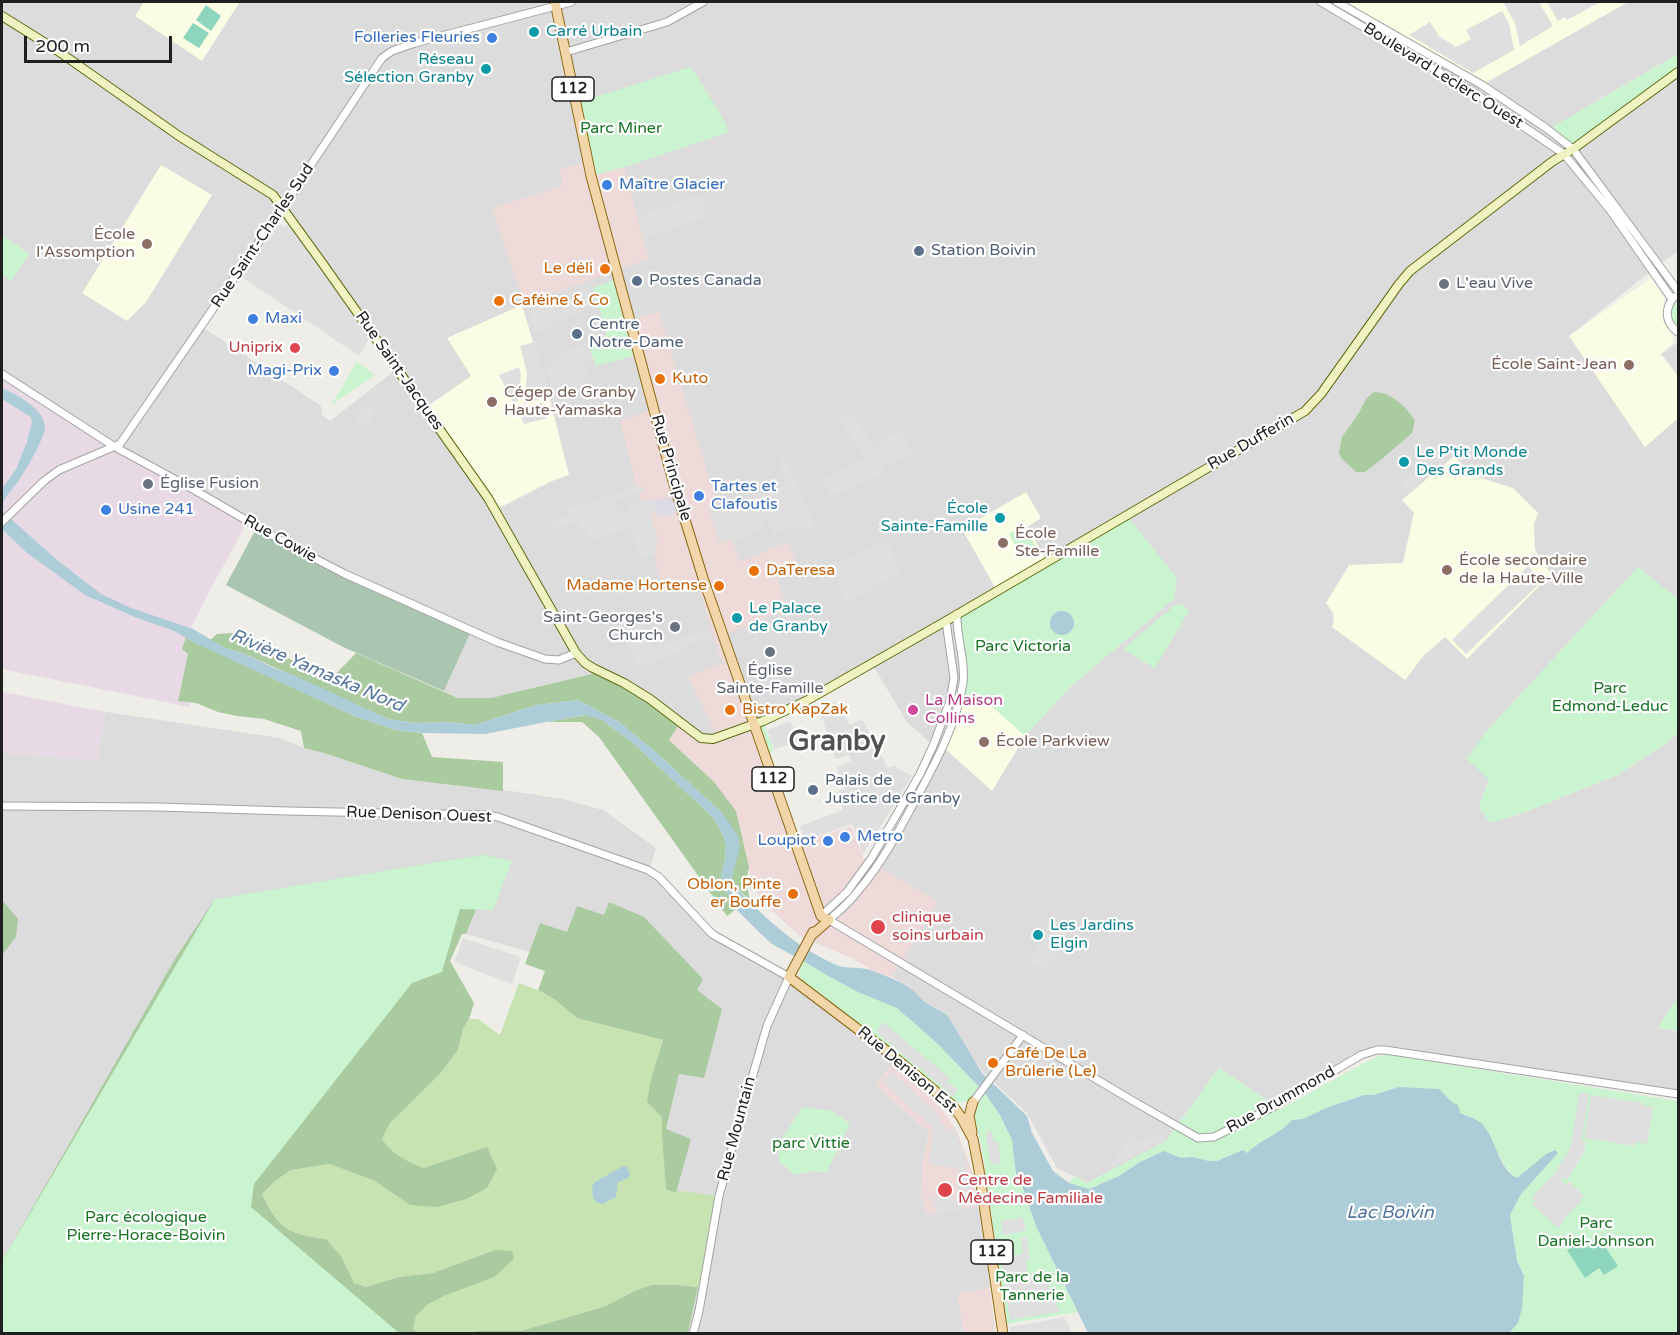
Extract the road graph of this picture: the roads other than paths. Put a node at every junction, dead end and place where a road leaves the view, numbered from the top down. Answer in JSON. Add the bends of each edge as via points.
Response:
{"nodes":[{"id":1,"x":572,"y":2,"type":"edge"},
{"id":2,"x":703,"y":2,"type":"edge"},
{"id":3,"x":1321,"y":2,"type":"edge"},
{"id":4,"x":1337,"y":2,"type":"edge"},
{"id":5,"x":555,"y":3,"type":"edge"},
{"id":6,"x":2,"y":16,"type":"edge"},
{"id":7,"x":566,"y":52,"type":"junction"},
{"id":8,"x":1678,"y":72,"type":"edge"},
{"id":9,"x":1573,"y":149,"type":"junction"},
{"id":10,"x":1564,"y":154,"type":"junction"},
{"id":11,"x":283,"y":207,"type":"junction"},
{"id":12,"x":1678,"y":292,"type":"edge"},
{"id":13,"x":1672,"y":299,"type":"junction"},
{"id":14,"x":1678,"y":332,"type":"edge"},
{"id":15,"x":2,"y":374,"type":"edge"},
{"id":16,"x":115,"y":447,"type":"junction"},
{"id":17,"x":2,"y":522,"type":"edge"},
{"id":18,"x":957,"y":614,"type":"junction"},
{"id":19,"x":946,"y":621,"type":"junction"},
{"id":20,"x":576,"y":653,"type":"junction"},
{"id":21,"x":754,"y":724,"type":"junction"},
{"id":22,"x":2,"y":806,"type":"edge"},
{"id":23,"x":825,"y":918,"type":"junction"},
{"id":24,"x":791,"y":973,"type":"junction"},
{"id":25,"x":1023,"y":1035,"type":"junction"},
{"id":26,"x":932,"y":1089,"type":"junction"},
{"id":27,"x":1678,"y":1094,"type":"edge"},
{"id":28,"x":975,"y":1101,"type":"junction"},
{"id":29,"x":953,"y":1106,"type":"junction"},
{"id":30,"x":959,"y":1118,"type":"junction"},
{"id":31,"x":973,"y":1139,"type":"junction"},
{"id":32,"x":978,"y":1166,"type":"junction"},
{"id":33,"x":693,"y":1334,"type":"edge"},
{"id":34,"x":1003,"y":1334,"type":"edge"}],
"edges":[{"from":1,"to":5,"type":"street","name":"Rue Saint-Charles Sud"},
{"from":2,"to":7,"type":"street","via":[[667,22]]},
{"from":3,"to":10,"type":"street","name":"Boulevard Leclerc Ouest","via":[[1473,92]]},
{"from":4,"to":9,"type":"street","name":"Boulevard Leclerc Ouest","via":[[1482,85]]},
{"from":5,"to":7,"type":"main road","name":"Rue Principale","number":"112"},
{"from":5,"to":11,"type":"street","name":"Rue Saint-Charles Sud","via":[[392,51],[382,58]]},
{"from":6,"to":11,"type":"main road","name":"Rue Saint-Jacques","via":[[273,195]]},
{"from":7,"to":21,"type":"main road","name":"Rue Principale","number":"112","via":[[591,176],[673,481]]},
{"from":8,"to":9,"type":"main road","name":"Rue Dufferin"},
{"from":9,"to":10,"type":"main road","name":"Rue Dufferin"},
{"from":9,"to":12,"type":"street","name":"Boulevard Leclerc Ouest"},
{"from":10,"to":13,"type":"street","name":"Boulevard Leclerc Ouest","via":[[1610,210]]},
{"from":10,"to":18,"type":"main road","name":"Rue Dufferin","via":[[1410,271],[1305,411]]},
{"from":11,"to":16,"type":"street","name":"Rue Saint-Charles Sud"},
{"from":11,"to":20,"type":"main road","name":"Rue Saint-Jacques","via":[[488,498]]},
{"from":12,"to":13,"type":"street"},
{"from":13,"to":14,"type":"street","via":[[1667,315]]},
{"from":15,"to":16,"type":"street","name":"Rue Cowie"},
{"from":16,"to":17,"type":"street","name":"Rue Saint-Charles Sud","via":[[59,470]]},
{"from":16,"to":20,"type":"street","name":"Rue Cowie","via":[[345,574],[545,659],[560,660]]},
{"from":18,"to":19,"type":"main road","name":"Rue Dufferin"},
{"from":18,"to":23,"type":"street","via":[[963,679],[942,746],[878,864],[859,890]]},
{"from":19,"to":21,"type":"main road","name":"Rue Dufferin","via":[[806,701]]},
{"from":19,"to":23,"type":"street","via":[[954,678],[933,746],[894,821],[865,867]]},
{"from":20,"to":21,"type":"main road","name":"Rue Saint-Jacques","via":[[592,668],[650,699],[701,738],[713,739]]},
{"from":21,"to":23,"type":"main road","name":"Rue Principale","number":"112"},
{"from":22,"to":24,"type":"street","name":"Rue Denison Ouest","via":[[485,815],[648,870],[712,934]]},
{"from":23,"to":24,"type":"main road","name":"Rue Mountain"},
{"from":23,"to":25,"type":"street","name":"Rue Drummond"},
{"from":24,"to":26,"type":"main road","name":"Rue Denison Est","number":"112"},
{"from":24,"to":33,"type":"street","name":"Rue Mountain","via":[[766,1026],[719,1196]]},
{"from":25,"to":27,"type":"street","name":"Rue Drummond","via":[[1198,1138],[1214,1137],[1361,1055],[1377,1050]]},
{"from":25,"to":28,"type":"street"},
{"from":26,"to":29,"type":"main road","name":"Rue Denison Est","number":"112"},
{"from":26,"to":30,"type":"main road"},
{"from":28,"to":29,"type":"main road"},
{"from":28,"to":30,"type":"street"},
{"from":28,"to":31,"type":"main road","via":[[969,1116]]},
{"from":29,"to":30,"type":"main road","name":"Rue Denison Est","number":"112"},
{"from":30,"to":31,"type":"main road","name":"Rue Denison Est","number":"112"},
{"from":30,"to":32,"type":"main road"},
{"from":31,"to":32,"type":"main road","name":"Rue Denison Est","number":"112"},
{"from":32,"to":34,"type":"main road","name":"Rue Denison Est","number":"112"}]}
